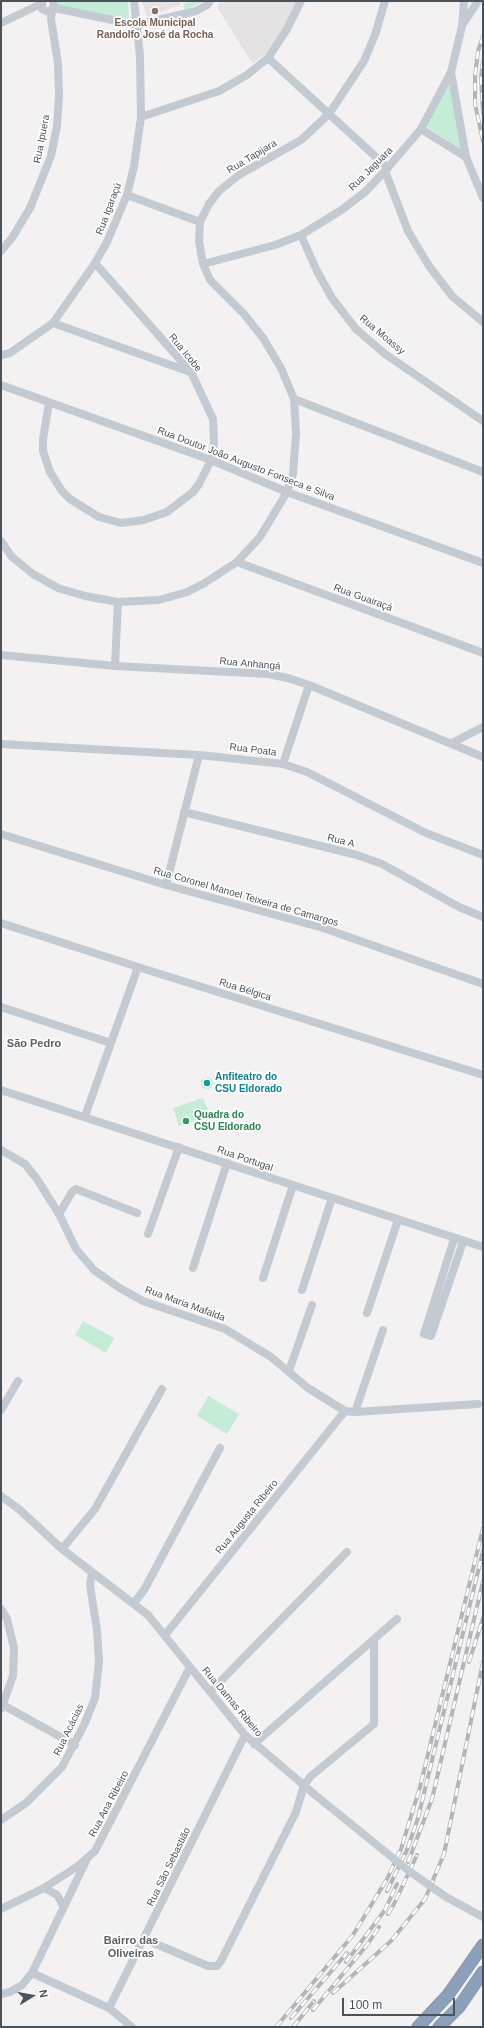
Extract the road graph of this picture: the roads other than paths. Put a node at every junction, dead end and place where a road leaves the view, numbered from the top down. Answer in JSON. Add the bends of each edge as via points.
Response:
{"nodes":[{"id":1,"x":134,"y":1,"type":"edge"},
{"id":2,"x":210,"y":1,"type":"edge"},
{"id":3,"x":300,"y":1,"type":"edge"},
{"id":4,"x":385,"y":1,"type":"edge"},
{"id":5,"x":464,"y":1,"type":"edge"},
{"id":6,"x":478,"y":1,"type":"edge"},
{"id":7,"x":48,"y":8,"type":"edge"},
{"id":8,"x":1,"y":23,"type":"edge"},
{"id":9,"x":137,"y":25,"type":"junction"},
{"id":10,"x":462,"y":26,"type":"junction"},
{"id":11,"x":268,"y":58,"type":"junction"},
{"id":12,"x":450,"y":72,"type":"junction"},
{"id":13,"x":329,"y":114,"type":"junction"},
{"id":14,"x":141,"y":117,"type":"junction"},
{"id":15,"x":421,"y":129,"type":"junction"},
{"id":16,"x":466,"y":157,"type":"junction"},
{"id":17,"x":386,"y":170,"type":"junction"},
{"id":18,"x":127,"y":195,"type":"junction"},
{"id":19,"x":483,"y":198,"type":"edge"},
{"id":20,"x":200,"y":222,"type":"junction"},
{"id":21,"x":301,"y":235,"type":"junction"},
{"id":22,"x":1,"y":251,"type":"edge"},
{"id":23,"x":95,"y":263,"type":"junction"},
{"id":24,"x":203,"y":264,"type":"junction"},
{"id":25,"x":483,"y":322,"type":"edge"},
{"id":26,"x":53,"y":323,"type":"junction"},
{"id":27,"x":1,"y":355,"type":"edge"},
{"id":28,"x":191,"y":372,"type":"junction"},
{"id":29,"x":1,"y":386,"type":"edge"},
{"id":30,"x":294,"y":399,"type":"junction"},
{"id":31,"x":49,"y":403,"type":"junction"},
{"id":32,"x":483,"y":421,"type":"edge"},
{"id":33,"x":211,"y":460,"type":"junction"},
{"id":34,"x":483,"y":472,"type":"edge"},
{"id":35,"x":287,"y":492,"type":"junction"},
{"id":36,"x":1,"y":541,"type":"edge"},
{"id":37,"x":237,"y":562,"type":"junction"},
{"id":38,"x":483,"y":562,"type":"edge"},
{"id":39,"x":118,"y":602,"type":"junction"},
{"id":40,"x":483,"y":653,"type":"edge"},
{"id":41,"x":1,"y":655,"type":"edge"},
{"id":42,"x":115,"y":666,"type":"junction"},
{"id":43,"x":310,"y":684,"type":"junction"},
{"id":44,"x":483,"y":726,"type":"edge"},
{"id":45,"x":452,"y":743,"type":"junction"},
{"id":46,"x":1,"y":744,"type":"edge"},
{"id":47,"x":199,"y":755,"type":"junction"},
{"id":48,"x":483,"y":757,"type":"edge"},
{"id":49,"x":283,"y":764,"type":"junction"},
{"id":50,"x":184,"y":812,"type":"junction"},
{"id":51,"x":1,"y":834,"type":"edge"},
{"id":52,"x":483,"y":855,"type":"edge"},
{"id":53,"x":166,"y":885,"type":"junction"},
{"id":54,"x":483,"y":917,"type":"edge"},
{"id":55,"x":1,"y":922,"type":"edge"},
{"id":56,"x":138,"y":967,"type":"junction"},
{"id":57,"x":483,"y":984,"type":"edge"},
{"id":58,"x":1,"y":1008,"type":"edge"},
{"id":59,"x":111,"y":1043,"type":"junction"},
{"id":60,"x":483,"y":1075,"type":"edge"},
{"id":61,"x":1,"y":1090,"type":"edge"},
{"id":62,"x":86,"y":1116,"type":"junction"},
{"id":63,"x":179,"y":1148,"type":"junction"},
{"id":64,"x":1,"y":1150,"type":"edge"},
{"id":65,"x":227,"y":1163,"type":"junction"},
{"id":66,"x":292,"y":1185,"type":"junction"},
{"id":67,"x":332,"y":1198,"type":"junction"},
{"id":68,"x":137,"y":1213,"type":"dead end"},
{"id":69,"x":59,"y":1214,"type":"junction"},
{"id":70,"x":398,"y":1220,"type":"junction"},
{"id":71,"x":148,"y":1234,"type":"dead end"},
{"id":72,"x":454,"y":1239,"type":"junction"},
{"id":73,"x":463,"y":1242,"type":"junction"},
{"id":74,"x":483,"y":1248,"type":"edge"},
{"id":75,"x":193,"y":1268,"type":"dead end"},
{"id":76,"x":263,"y":1278,"type":"dead end"},
{"id":77,"x":302,"y":1290,"type":"dead end"},
{"id":78,"x":312,"y":1306,"type":"dead end"},
{"id":79,"x":367,"y":1313,"type":"dead end"},
{"id":80,"x":383,"y":1330,"type":"dead end"},
{"id":81,"x":289,"y":1371,"type":"junction"},
{"id":82,"x":18,"y":1381,"type":"dead end"},
{"id":83,"x":162,"y":1389,"type":"dead end"},
{"id":84,"x":478,"y":1404,"type":"dead end"},
{"id":85,"x":1,"y":1410,"type":"edge"},
{"id":86,"x":345,"y":1411,"type":"junction"},
{"id":87,"x":355,"y":1412,"type":"junction"},
{"id":88,"x":220,"y":1448,"type":"dead end"},
{"id":89,"x":1,"y":1496,"type":"edge"},
{"id":90,"x":62,"y":1549,"type":"junction"},
{"id":91,"x":347,"y":1552,"type":"dead end"},
{"id":92,"x":92,"y":1572,"type":"junction"},
{"id":93,"x":134,"y":1603,"type":"junction"},
{"id":94,"x":1,"y":1609,"type":"edge"},
{"id":95,"x":398,"y":1619,"type":"dead end"},
{"id":96,"x":165,"y":1636,"type":"junction"},
{"id":97,"x":374,"y":1640,"type":"junction"},
{"id":98,"x":190,"y":1667,"type":"junction"},
{"id":99,"x":210,"y":1692,"type":"junction"},
{"id":100,"x":2,"y":1707,"type":"edge"},
{"id":101,"x":245,"y":1735,"type":"junction"},
{"id":102,"x":254,"y":1744,"type":"junction"},
{"id":103,"x":75,"y":1745,"type":"junction"},
{"id":104,"x":304,"y":1786,"type":"junction"},
{"id":105,"x":1,"y":1820,"type":"edge"},
{"id":106,"x":88,"y":1859,"type":"junction"},
{"id":107,"x":44,"y":1888,"type":"junction"},
{"id":108,"x":64,"y":1907,"type":"junction"},
{"id":109,"x":1,"y":1909,"type":"edge"},
{"id":110,"x":483,"y":1917,"type":"edge"},
{"id":111,"x":144,"y":1939,"type":"junction"},
{"id":112,"x":483,"y":1945,"type":"edge"},
{"id":113,"x":483,"y":1972,"type":"edge"},
{"id":114,"x":32,"y":1973,"type":"junction"},
{"id":115,"x":1,"y":1994,"type":"edge"},
{"id":116,"x":109,"y":2008,"type":"junction"},
{"id":117,"x":132,"y":2027,"type":"edge"},
{"id":118,"x":418,"y":2027,"type":"edge"},
{"id":119,"x":439,"y":2027,"type":"edge"}],
"edges":[{"from":1,"to":9,"type":"street","name":"Rua Igaraçú"},
{"from":2,"to":9,"type":"street","via":[[196,11]]},
{"from":3,"to":11,"type":"street","via":[[287,29]]},
{"from":4,"to":13,"type":"street","name":"Rua Tapijara","via":[[364,61]]},
{"from":5,"to":10,"type":"street","name":"Rua Jaguara"},
{"from":6,"to":10,"type":"street"},
{"from":7,"to":8,"type":"street","via":[[28,11]]},
{"from":7,"to":9,"type":"street"},
{"from":7,"to":22,"type":"street","name":"Rua Ipuera","via":[[58,63],[57,126],[51,156],[30,208]]},
{"from":9,"to":14,"type":"street","name":"Rua Igaraçú"},
{"from":10,"to":12,"type":"street","name":"Rua Jaguara"},
{"from":11,"to":13,"type":"street"},
{"from":11,"to":14,"type":"street","via":[[247,75],[219,91]]},
{"from":12,"to":15,"type":"street","name":"Rua Jaguara"},
{"from":12,"to":16,"type":"street"},
{"from":13,"to":17,"type":"street"},
{"from":13,"to":20,"type":"street","name":"Rua Tapijara","via":[[301,140],[239,175],[219,191]]},
{"from":14,"to":18,"type":"street","name":"Rua Igaraçú"},
{"from":15,"to":16,"type":"street"},
{"from":15,"to":17,"type":"street","name":"Rua Jaguara"},
{"from":16,"to":19,"type":"street"},
{"from":17,"to":21,"type":"street","name":"Rua Jaguara","via":[[366,191],[343,209]]},
{"from":17,"to":25,"type":"street","via":[[408,232],[429,266],[452,296]]},
{"from":18,"to":20,"type":"street"},
{"from":18,"to":23,"type":"street","name":"Rua Igaraçú"},
{"from":20,"to":24,"type":"street","name":"Rua Tapijara","via":[[199,241]]},
{"from":21,"to":24,"type":"street","name":"Rua Jaguara","via":[[275,245]]},
{"from":21,"to":32,"type":"street","name":"Rua Moassy","via":[[332,298],[356,328],[385,354]]},
{"from":23,"to":26,"type":"street","name":"Rua Igaraçú"},
{"from":23,"to":28,"type":"street","name":"Rua Icobe"},
{"from":24,"to":30,"type":"street","name":"Rua Tapijara","via":[[210,280],[244,314],[263,338],[281,368]]},
{"from":26,"to":27,"type":"street","name":"Rua Igaraçú","via":[[10,352]]},
{"from":26,"to":28,"type":"street"},
{"from":28,"to":33,"type":"street","name":"Rua Icobe","via":[[213,419],[214,443]]},
{"from":29,"to":31,"type":"street","name":"Rua Doutor João Augusto Fonseca e Silva"},
{"from":30,"to":34,"type":"street"},
{"from":30,"to":35,"type":"street","name":"Rua Tapijara","via":[[295,455],[293,474]]},
{"from":31,"to":33,"type":"street","name":"Rua Doutor João Augusto Fonseca e Silva"},
{"from":31,"to":33,"type":"street","name":"Rua Icobe","via":[[43,450],[50,472],[62,492],[99,517],[121,523],[144,520],[167,512],[193,492]]},
{"from":33,"to":35,"type":"street","name":"Rua Doutor João Augusto Fonseca e Silva"},
{"from":35,"to":37,"type":"street","name":"Rua Tapijara","via":[[260,537]]},
{"from":35,"to":38,"type":"street","name":"Rua Doutor João Augusto Fonseca e Silva"},
{"from":36,"to":39,"type":"street","name":"Rua Tapijara","via":[[12,557],[33,574],[58,588]]},
{"from":37,"to":39,"type":"street","name":"Rua Tapijara","via":[[187,592],[159,600]]},
{"from":37,"to":40,"type":"street","name":"Rua Guairaçá"},
{"from":39,"to":42,"type":"street"},
{"from":41,"to":42,"type":"street","name":"Rua Anhangá"},
{"from":42,"to":43,"type":"street","name":"Rua Anhangá","via":[[268,674]]},
{"from":43,"to":45,"type":"street","name":"Rua Anhangá"},
{"from":43,"to":49,"type":"street"},
{"from":44,"to":45,"type":"street"},
{"from":45,"to":48,"type":"street","name":"Rua Anhangá"},
{"from":46,"to":47,"type":"street","name":"Rua Poata"},
{"from":47,"to":49,"type":"street","name":"Rua Poata"},
{"from":47,"to":50,"type":"street"},
{"from":49,"to":52,"type":"street","name":"Rua Poata","via":[[307,772],[426,833]]},
{"from":50,"to":53,"type":"street"},
{"from":50,"to":54,"type":"street","name":"Rua A","via":[[357,855],[382,864],[459,908]]},
{"from":51,"to":53,"type":"street","name":"Rua Coronel Manoel Teixeira de Camargos"},
{"from":53,"to":57,"type":"street","name":"Rua Coronel Manoel Teixeira de Camargos","via":[[323,928]]},
{"from":55,"to":56,"type":"street","name":"Rua Bélgica"},
{"from":56,"to":59,"type":"street"},
{"from":56,"to":60,"type":"street","name":"Rua Bélgica"},
{"from":58,"to":59,"type":"street"},
{"from":59,"to":62,"type":"street"},
{"from":61,"to":62,"type":"street","name":"Rua Portugal"},
{"from":62,"to":63,"type":"street","name":"Rua Portugal"},
{"from":63,"to":65,"type":"street","name":"Rua Portugal"},
{"from":63,"to":71,"type":"street"},
{"from":64,"to":69,"type":"street","name":"Rua Maria Mafalda","via":[[25,1164]]},
{"from":65,"to":66,"type":"street","name":"Rua Portugal"},
{"from":65,"to":75,"type":"street"},
{"from":66,"to":67,"type":"street","name":"Rua Portugal"},
{"from":66,"to":76,"type":"street"},
{"from":67,"to":70,"type":"street","name":"Rua Portugal"},
{"from":67,"to":77,"type":"street"},
{"from":68,"to":69,"type":"street","via":[[76,1189]]},
{"from":69,"to":81,"type":"street","name":"Rua Maria Mafalda","via":[[76,1249],[94,1270],[118,1287],[143,1301],[225,1329]]},
{"from":70,"to":72,"type":"street","name":"Rua Portugal"},
{"from":70,"to":79,"type":"street"},
{"from":72,"to":73,"type":"street","name":"Rua Portugal"},
{"from":72,"to":73,"type":"street","via":[[424,1334],[431,1336]]},
{"from":73,"to":74,"type":"street","name":"Rua Portugal"},
{"from":78,"to":81,"type":"street"},
{"from":80,"to":87,"type":"street"},
{"from":81,"to":86,"type":"street","name":"Rua Maria Mafalda","via":[[308,1388]]},
{"from":82,"to":85,"type":"street"},
{"from":83,"to":90,"type":"street","via":[[95,1509]]},
{"from":84,"to":87,"type":"street","name":"Rua Maria Mafalda"},
{"from":86,"to":87,"type":"street","name":"Rua Maria Mafalda"},
{"from":86,"to":96,"type":"street","name":"Rua Augusta Ribeiro"},
{"from":88,"to":93,"type":"street","via":[[144,1590]]},
{"from":89,"to":90,"type":"street","name":"Rua Damas Ribeiro"},
{"from":90,"to":92,"type":"street","name":"Rua Damas Ribeiro"},
{"from":91,"to":99,"type":"street"},
{"from":92,"to":93,"type":"street","name":"Rua Damas Ribeiro"},
{"from":92,"to":103,"type":"street","name":"Rua Acácias","via":[[90,1585],[97,1630],[98,1681],[95,1698]]},
{"from":93,"to":96,"type":"street","name":"Rua Damas Ribeiro"},
{"from":94,"to":100,"type":"street","via":[[7,1619],[14,1648],[13,1676]]},
{"from":95,"to":97,"type":"street"},
{"from":96,"to":98,"type":"street","name":"Rua Damas Ribeiro"},
{"from":97,"to":102,"type":"street"},
{"from":97,"to":104,"type":"street","via":[[374,1724],[311,1776]]},
{"from":98,"to":99,"type":"street","name":"Rua Damas Ribeiro"},
{"from":98,"to":106,"type":"street","name":"Rua Ana Ribeiro","via":[[101,1841]]},
{"from":99,"to":101,"type":"street","name":"Rua Damas Ribeiro"},
{"from":100,"to":103,"type":"street"},
{"from":101,"to":102,"type":"street","name":"Rua Damas Ribeiro"},
{"from":101,"to":111,"type":"street","name":"Rua São Sebastião"},
{"from":102,"to":104,"type":"street","name":"Rua Damas Ribeiro"},
{"from":103,"to":105,"type":"street","name":"Rua Acácias","via":[[62,1767],[45,1786]]},
{"from":104,"to":110,"type":"street","name":"Rua Damas Ribeiro","bridge":true,"via":[[409,1871],[446,1897]]},
{"from":104,"to":111,"type":"street","via":[[296,1812],[217,1966],[208,1966]]},
{"from":106,"to":107,"type":"street","name":"Rua Ana Ribeiro"},
{"from":106,"to":108,"type":"street"},
{"from":107,"to":108,"type":"street","via":[[56,1895]]},
{"from":107,"to":109,"type":"street","name":"Rua Ana Ribeiro"},
{"from":108,"to":114,"type":"street"},
{"from":111,"to":116,"type":"street","name":"Rua São Sebastião"},
{"from":112,"to":118,"type":"highway","via":[[448,1995]]},
{"from":113,"to":119,"type":"highway","via":[[459,2007]]},
{"from":114,"to":115,"type":"street","via":[[22,1984],[10,1992]]},
{"from":114,"to":116,"type":"street"},
{"from":116,"to":117,"type":"street"}]}
